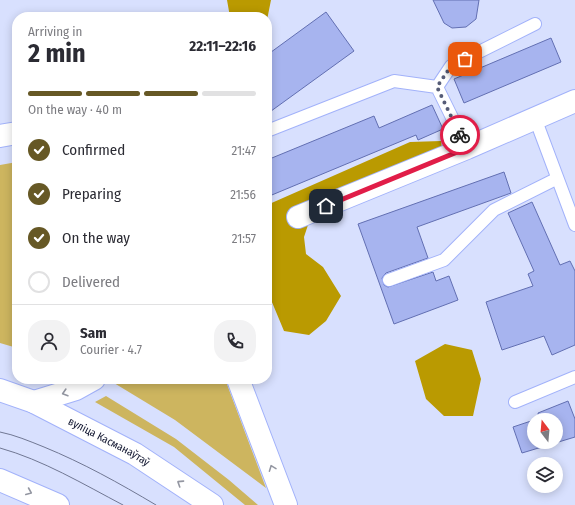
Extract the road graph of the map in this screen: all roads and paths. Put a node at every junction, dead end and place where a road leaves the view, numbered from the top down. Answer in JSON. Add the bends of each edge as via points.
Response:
{"nodes":[{"id":1,"x":535,"y":24,"type":"dead end"},
{"id":2,"x":437,"y":87,"type":"junction"},
{"id":3,"x":575,"y":101,"type":"edge"},
{"id":4,"x":535,"y":118,"type":"junction"},
{"id":5,"x":272,"y":129,"type":"edge"},
{"id":6,"x":12,"y":134,"type":"edge"},
{"id":7,"x":0,"y":136,"type":"edge"},
{"id":8,"x":467,"y":148,"type":"junction"},
{"id":9,"x":556,"y":179,"type":"junction"},
{"id":10,"x":298,"y":217,"type":"dead end"},
{"id":11,"x":575,"y":225,"type":"edge"},
{"id":12,"x":390,"y":280,"type":"dead end"},
{"id":13,"x":575,"y":377,"type":"edge"},
{"id":14,"x":85,"y":384,"type":"edge"},
{"id":15,"x":240,"y":384,"type":"edge"},
{"id":16,"x":0,"y":390,"type":"edge"},
{"id":17,"x":34,"y":402,"type":"junction"},
{"id":18,"x":515,"y":402,"type":"dead end"},
{"id":19,"x":0,"y":480,"type":"edge"},
{"id":20,"x":58,"y":505,"type":"edge"},
{"id":21,"x":212,"y":505,"type":"edge"},
{"id":22,"x":286,"y":505,"type":"edge"}],
"edges":[{"from":1,"to":2,"type":"lane","via":[[451,66]]},
{"from":2,"to":5,"type":"lane","via":[[394,81]]},
{"from":2,"to":8,"type":"lane"},
{"from":3,"to":4,"type":"main road"},
{"from":4,"to":8,"type":"main road"},
{"from":4,"to":9,"type":"lane"},
{"from":6,"to":7,"type":"main road"},
{"from":8,"to":10,"type":"main road"},
{"from":9,"to":11,"type":"lane"},
{"from":9,"to":12,"type":"lane","via":[[494,210],[444,260]]},
{"from":13,"to":18,"type":"lane"},
{"from":14,"to":17,"type":"main road","one_way":true},
{"from":22,"to":15,"type":"main road","one_way":true},
{"from":16,"to":17,"type":"main road","name":"вуліца Касманаўтаў"},
{"from":21,"to":17,"type":"main road","name":"вуліца Касманаўтаў","one_way":true,"via":[[135,454]]},
{"from":19,"to":20,"type":"main road","one_way":true}]}
